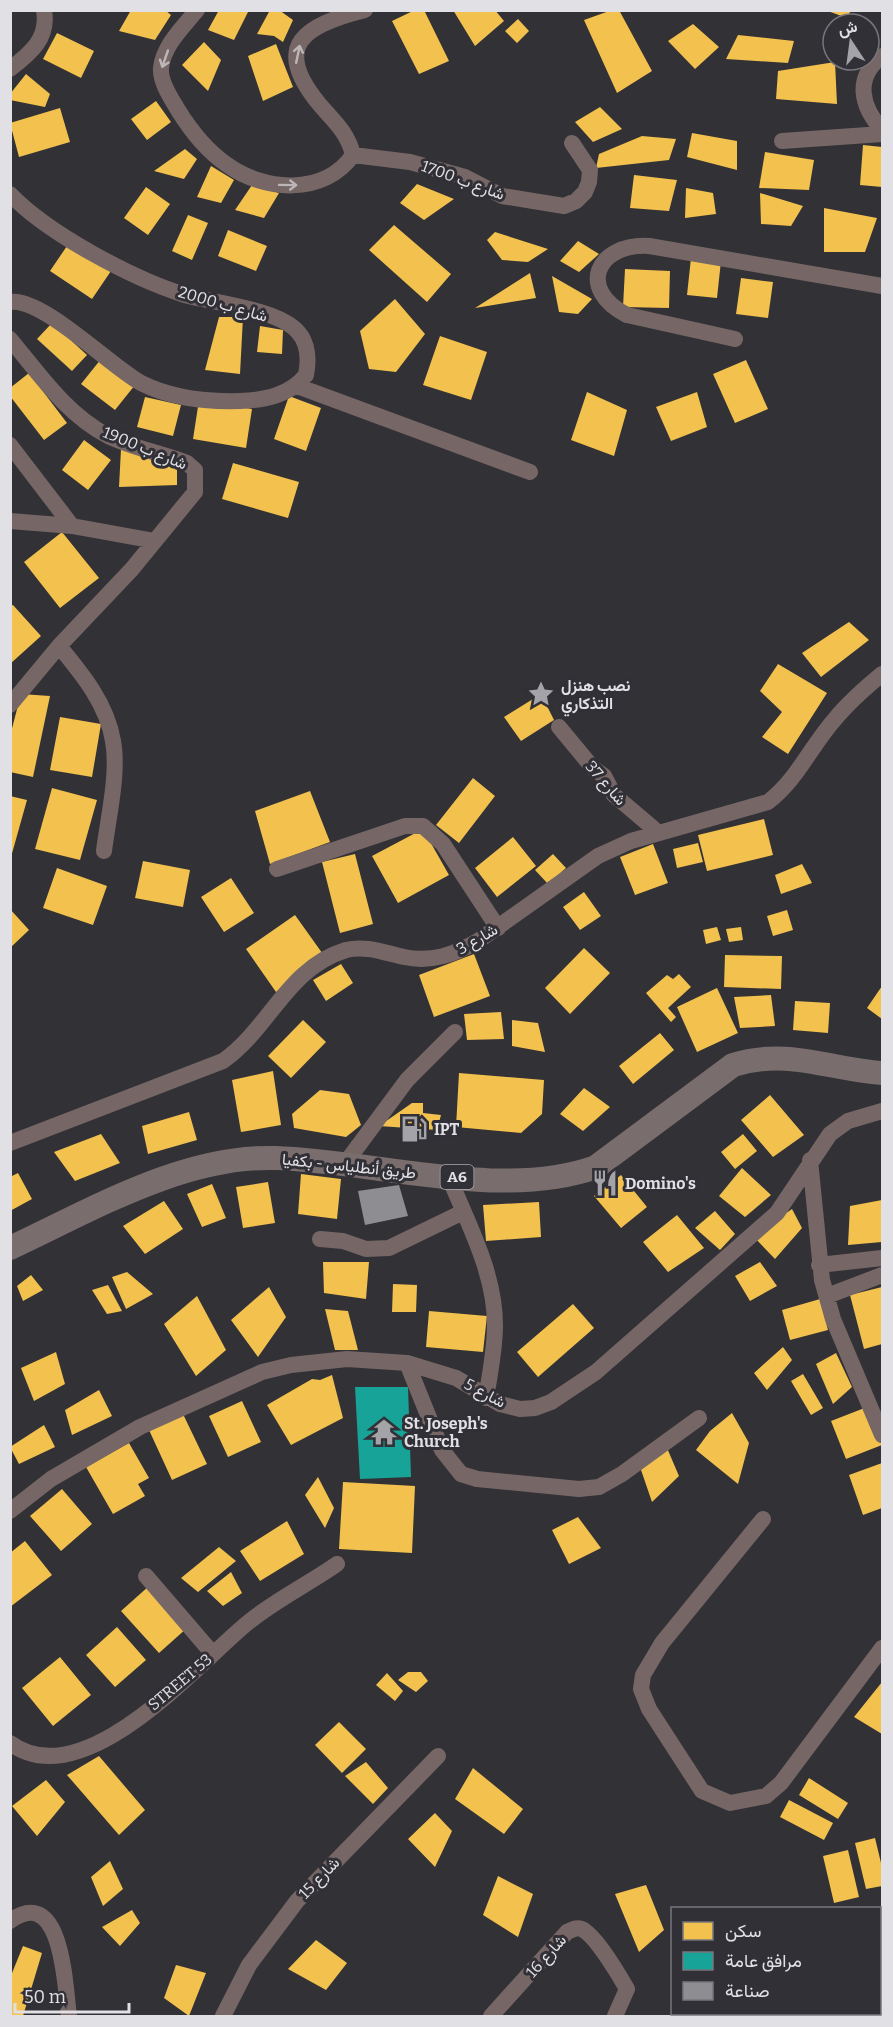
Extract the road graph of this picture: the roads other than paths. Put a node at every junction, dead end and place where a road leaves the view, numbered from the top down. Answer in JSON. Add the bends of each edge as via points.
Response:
{"nodes":[{"id":1,"x":44,"y":10,"type":"edge"},
{"id":2,"x":196,"y":10,"type":"edge"},
{"id":3,"x":365,"y":10,"type":"edge"},
{"id":4,"x":882,"y":56,"type":"edge"},
{"id":5,"x":10,"y":69,"type":"edge"},
{"id":6,"x":882,"y":132,"type":"edge"},
{"id":7,"x":782,"y":141,"type":"dead end"},
{"id":8,"x":572,"y":143,"type":"dead end"},
{"id":9,"x":353,"y":155,"type":"junction"},
{"id":10,"x":10,"y":194,"type":"edge"},
{"id":11,"x":882,"y":286,"type":"edge"},
{"id":12,"x":10,"y":302,"type":"edge"},
{"id":13,"x":10,"y":339,"type":"edge"},
{"id":14,"x":735,"y":339,"type":"dead end"},
{"id":15,"x":297,"y":386,"type":"junction"},
{"id":16,"x":10,"y":445,"type":"edge"},
{"id":17,"x":530,"y":472,"type":"dead end"},
{"id":18,"x":10,"y":521,"type":"edge"},
{"id":19,"x":72,"y":526,"type":"junction"},
{"id":20,"x":155,"y":542,"type":"junction"},
{"id":21,"x":59,"y":646,"type":"junction"},
{"id":22,"x":882,"y":674,"type":"edge"},
{"id":23,"x":10,"y":705,"type":"edge"},
{"id":24,"x":559,"y":727,"type":"dead end"},
{"id":25,"x":655,"y":834,"type":"junction"},
{"id":26,"x":104,"y":851,"type":"dead end"},
{"id":27,"x":277,"y":869,"type":"dead end"},
{"id":28,"x":498,"y":928,"type":"junction"},
{"id":29,"x":455,"y":1032,"type":"dead end"},
{"id":30,"x":882,"y":1073,"type":"edge"},
{"id":31,"x":882,"y":1111,"type":"edge"},
{"id":32,"x":10,"y":1143,"type":"edge"},
{"id":33,"x":810,"y":1160,"type":"junction"},
{"id":34,"x":344,"y":1165,"type":"junction"},
{"id":35,"x":449,"y":1177,"type":"junction"},
{"id":36,"x":463,"y":1212,"type":"junction"},
{"id":37,"x":320,"y":1239,"type":"dead end"},
{"id":38,"x":10,"y":1248,"type":"edge"},
{"id":39,"x":882,"y":1258,"type":"edge"},
{"id":40,"x":819,"y":1265,"type":"junction"},
{"id":41,"x":882,"y":1275,"type":"edge"},
{"id":42,"x":827,"y":1296,"type":"junction"},
{"id":43,"x":407,"y":1363,"type":"junction"},
{"id":44,"x":486,"y":1398,"type":"junction"},
{"id":45,"x":699,"y":1418,"type":"dead end"},
{"id":46,"x":882,"y":1435,"type":"edge"},
{"id":47,"x":10,"y":1511,"type":"edge"},
{"id":48,"x":763,"y":1519,"type":"dead end"},
{"id":49,"x":337,"y":1564,"type":"dead end"},
{"id":50,"x":146,"y":1576,"type":"dead end"},
{"id":51,"x":882,"y":1648,"type":"edge"},
{"id":52,"x":213,"y":1654,"type":"junction"},
{"id":53,"x":10,"y":1743,"type":"edge"},
{"id":54,"x":438,"y":1756,"type":"dead end"},
{"id":55,"x":10,"y":1921,"type":"edge"},
{"id":56,"x":69,"y":2016,"type":"edge"},
{"id":57,"x":223,"y":2016,"type":"edge"},
{"id":58,"x":491,"y":2016,"type":"edge"},
{"id":59,"x":615,"y":2016,"type":"edge"}],
"edges":[{"from":1,"to":5,"type":"street","via":[[46,25],[39,42]]},
{"from":2,"to":9,"type":"street","one_way":true,"via":[[175,37],[161,70],[172,100],[206,147],[228,166],[266,183],[287,186],[331,177]]},
{"from":9,"to":3,"type":"street","one_way":true,"via":[[346,134],[307,88],[296,64],[303,35],[331,20]]},
{"from":4,"to":6,"type":"street","via":[[872,65],[863,87],[867,110]]},
{"from":6,"to":7,"type":"street"},
{"from":8,"to":9,"type":"street","name":"شارع ب 1700","via":[[590,170],[589,182],[576,201],[564,206],[502,196],[465,177],[410,162]]},
{"from":10,"to":15,"type":"street","name":"شارع ب 2000","via":[[51,226],[119,266],[182,294],[253,310],[291,326],[308,354],[306,375]]},
{"from":11,"to":14,"type":"street","via":[[636,245],[605,259],[598,268],[597,285],[619,311]]},
{"from":12,"to":15,"type":"street","via":[[24,301],[38,308],[124,372],[157,390],[206,400],[238,401],[280,395]]},
{"from":13,"to":20,"type":"street","name":"شارع ب 1900","via":[[84,422],[110,437],[183,462],[195,470],[195,492]]},
{"from":15,"to":17,"type":"street"},
{"from":16,"to":19,"type":"street"},
{"from":18,"to":19,"type":"street"},
{"from":19,"to":20,"type":"street"},
{"from":20,"to":21,"type":"street"},
{"from":21,"to":23,"type":"street"},
{"from":21,"to":26,"type":"street","via":[[95,694],[114,742]]},
{"from":22,"to":25,"type":"street","name":"شارع 3","via":[[834,720],[782,791],[768,802]]},
{"from":24,"to":25,"type":"street","name":"شارع 37","via":[[604,776],[614,795]]},
{"from":25,"to":28,"type":"street","name":"شارع 3","via":[[598,856]]},
{"from":27,"to":28,"type":"street","via":[[405,826],[423,826],[443,844]]},
{"from":28,"to":32,"type":"street","name":"شارع 3","via":[[459,951],[428,959],[375,950],[346,951],[295,980],[250,1040],[223,1061]]},
{"from":29,"to":34,"type":"street","via":[[407,1080]]},
{"from":30,"to":35,"type":"highway","name":"طريق أنطلياس - بكفيا","number":"A6","via":[[783,1057],[754,1059],[715,1076],[596,1167],[570,1176],[527,1180]]},
{"from":31,"to":33,"type":"street","name":"شارع 5","via":[[839,1127]]},
{"from":33,"to":40,"type":"street"},
{"from":33,"to":44,"type":"street","name":"شارع 5","via":[[777,1213],[596,1372],[536,1408],[520,1409]]},
{"from":34,"to":35,"type":"highway","name":"طريق أنطلياس - بكفيا","number":"A6"},
{"from":34,"to":38,"type":"highway","name":"طريق أنطلياس - بكفيا","number":"A6","via":[[274,1158],[186,1172]]},
{"from":35,"to":36,"type":"street"},
{"from":36,"to":37,"type":"street","via":[[389,1248],[366,1249]]},
{"from":36,"to":44,"type":"street","via":[[489,1281],[495,1311]]},
{"from":39,"to":40,"type":"street"},
{"from":40,"to":42,"type":"street"},
{"from":41,"to":42,"type":"street"},
{"from":42,"to":46,"type":"street"},
{"from":43,"to":44,"type":"street","name":"شارع 5","via":[[456,1378]]},
{"from":43,"to":45,"type":"street","via":[[442,1450],[461,1474],[477,1479],[579,1489],[599,1486],[622,1474]]},
{"from":43,"to":47,"type":"street","name":"شارع 5","via":[[325,1361],[262,1372],[106,1444],[32,1491]]},
{"from":48,"to":51,"type":"street","via":[[662,1643],[643,1675],[641,1689],[649,1709],[702,1791],[730,1803],[766,1796],[781,1783]]},
{"from":49,"to":52,"type":"street","name":"STREET 53","via":[[247,1623]]},
{"from":50,"to":52,"type":"street"},
{"from":52,"to":53,"type":"street","name":"STREET 53","via":[[131,1723],[95,1745],[50,1757],[26,1753]]},
{"from":54,"to":57,"type":"street","name":"شارع 15","via":[[297,1900],[249,1965]]},
{"from":55,"to":56,"type":"street","via":[[36,1914],[51,1926],[59,1946]]},
{"from":58,"to":59,"type":"street","name":"شارع 16","via":[[567,1932],[576,1928],[585,1930],[619,1972],[627,1989]]}]}
